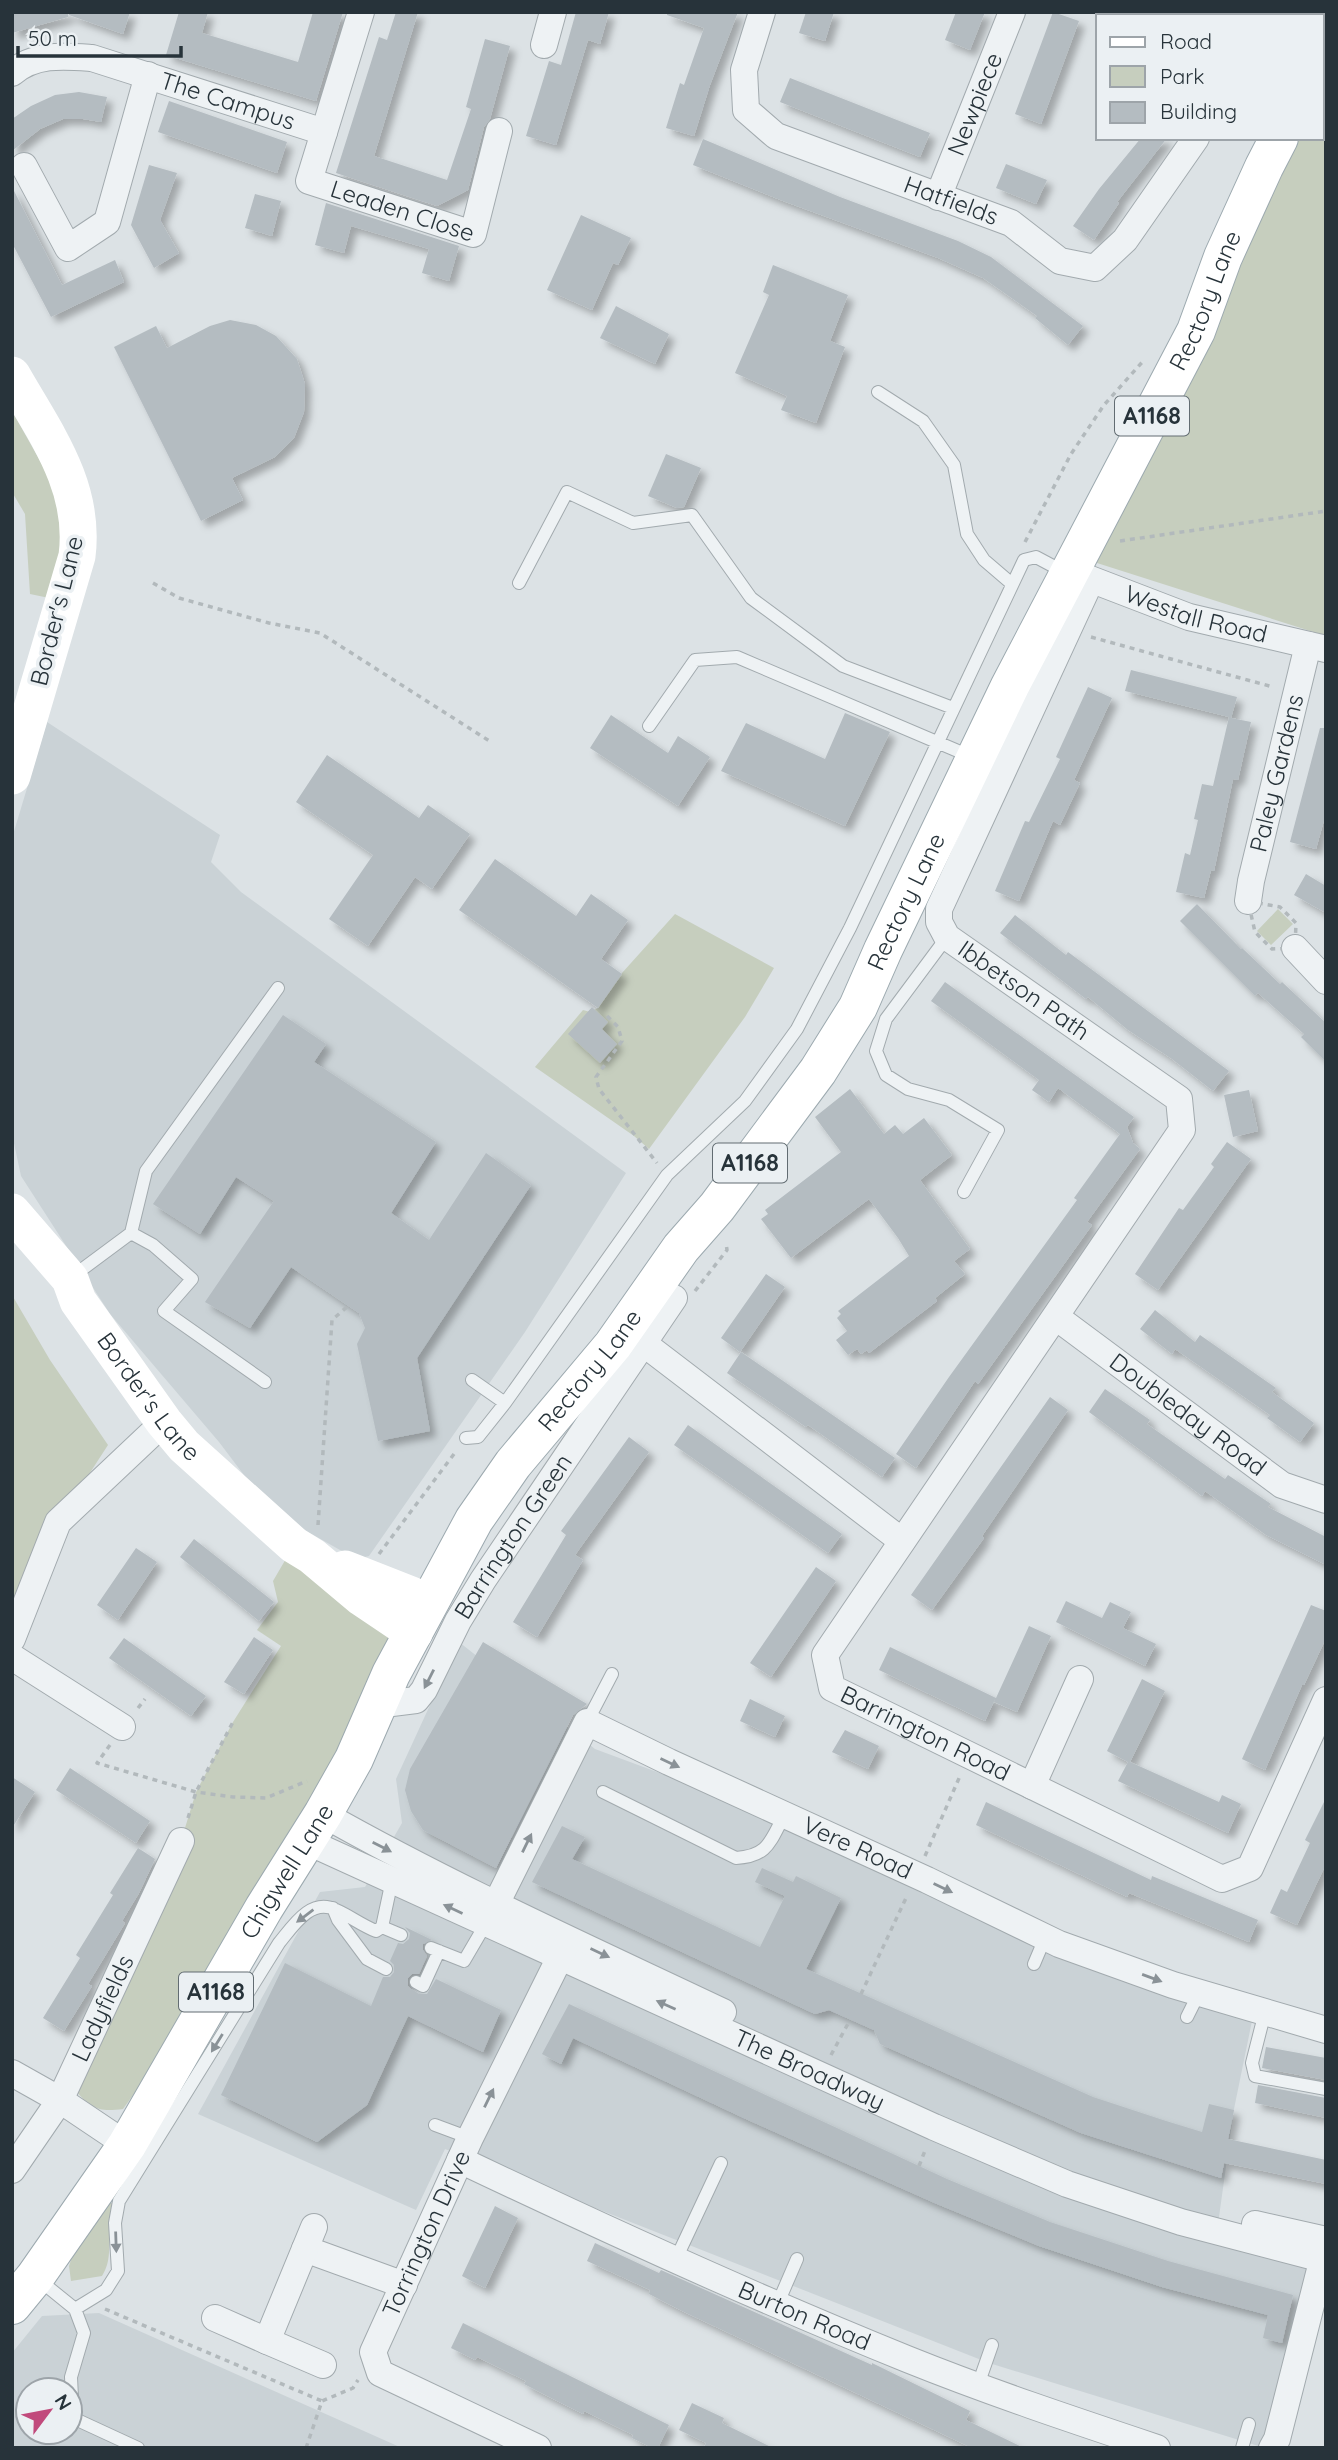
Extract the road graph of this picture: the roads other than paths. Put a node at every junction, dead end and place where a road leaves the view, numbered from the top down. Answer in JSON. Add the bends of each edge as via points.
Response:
{"nodes":[{"id":1,"x":361,"y":12,"type":"edge"},
{"id":2,"x":553,"y":12,"type":"edge"},
{"id":3,"x":762,"y":12,"type":"edge"},
{"id":4,"x":1012,"y":12,"type":"edge"},
{"id":5,"x":544,"y":45,"type":"dead end"},
{"id":6,"x":12,"y":73,"type":"edge"},
{"id":7,"x":148,"y":75,"type":"junction"},
{"id":8,"x":499,"y":131,"type":"dead end"},
{"id":9,"x":324,"y":132,"type":"junction"},
{"id":10,"x":1195,"y":140,"type":"edge"},
{"id":11,"x":1278,"y":140,"type":"edge"},
{"id":12,"x":24,"y":166,"type":"dead end"},
{"id":13,"x":938,"y":197,"type":"junction"},
{"id":14,"x":14,"y":381,"type":"edge"},
{"id":15,"x":878,"y":391,"type":"dead end"},
{"id":16,"x":1079,"y":567,"type":"junction"},
{"id":17,"x":519,"y":583,"type":"dead end"},
{"id":18,"x":1012,"y":584,"type":"junction"},
{"id":19,"x":1317,"y":647,"type":"edge"},
{"id":20,"x":953,"y":708,"type":"junction"},
{"id":21,"x":649,"y":726,"type":"dead end"},
{"id":22,"x":936,"y":743,"type":"junction"},
{"id":23,"x":975,"y":758,"type":"junction"},
{"id":24,"x":12,"y":776,"type":"edge"},
{"id":25,"x":1248,"y":901,"type":"road end"},
{"id":26,"x":947,"y":937,"type":"junction"},
{"id":27,"x":1295,"y":948,"type":"road end"},
{"id":28,"x":1326,"y":981,"type":"edge"},
{"id":29,"x":278,"y":988,"type":"dead end"},
{"id":30,"x":964,"y":1192,"type":"dead end"},
{"id":31,"x":12,"y":1212,"type":"edge"},
{"id":32,"x":131,"y":1233,"type":"junction"},
{"id":33,"x":70,"y":1279,"type":"junction"},
{"id":34,"x":674,"y":1298,"type":"dead end"},
{"id":35,"x":1056,"y":1317,"type":"junction"},
{"id":36,"x":643,"y":1343,"type":"junction"},
{"id":37,"x":472,"y":1380,"type":"dead end"},
{"id":38,"x":265,"y":1382,"type":"dead end"},
{"id":39,"x":505,"y":1403,"type":"junction"},
{"id":40,"x":164,"y":1422,"type":"junction"},
{"id":41,"x":466,"y":1437,"type":"road end"},
{"id":42,"x":1323,"y":1493,"type":"edge"},
{"id":43,"x":902,"y":1541,"type":"junction"},
{"id":44,"x":434,"y":1619,"type":"junction"},
{"id":45,"x":12,"y":1639,"type":"edge"},
{"id":46,"x":12,"y":1657,"type":"edge"},
{"id":47,"x":612,"y":1674,"type":"dead end"},
{"id":48,"x":1080,"y":1679,"type":"dead end"},
{"id":49,"x":1326,"y":1700,"type":"edge"},
{"id":50,"x":587,"y":1722,"type":"junction"},
{"id":51,"x":122,"y":1727,"type":"road end"},
{"id":52,"x":1032,"y":1786,"type":"junction"},
{"id":53,"x":603,"y":1792,"type":"dead end"},
{"id":54,"x":312,"y":1812,"type":"junction"},
{"id":55,"x":785,"y":1814,"type":"junction"},
{"id":56,"x":181,"y":1841,"type":"road end"},
{"id":57,"x":392,"y":1880,"type":"junction"},
{"id":58,"x":333,"y":1908,"type":"junction"},
{"id":59,"x":491,"y":1914,"type":"junction"},
{"id":60,"x":382,"y":1927,"type":"junction"},
{"id":61,"x":266,"y":1935,"type":"junction"},
{"id":62,"x":401,"y":1935,"type":"dead end"},
{"id":63,"x":1045,"y":1938,"type":"junction"},
{"id":64,"x":565,"y":1948,"type":"junction"},
{"id":65,"x":1034,"y":1964,"type":"dead end"},
{"id":66,"x":386,"y":1969,"type":"dead end"},
{"id":67,"x":416,"y":1982,"type":"dead end"},
{"id":68,"x":1199,"y":1993,"type":"junction"},
{"id":69,"x":1265,"y":2012,"type":"junction"},
{"id":70,"x":1187,"y":2017,"type":"dead end"},
{"id":71,"x":1326,"y":2030,"type":"edge"},
{"id":72,"x":12,"y":2073,"type":"edge"},
{"id":73,"x":1326,"y":2089,"type":"edge"},
{"id":74,"x":60,"y":2100,"type":"junction"},
{"id":75,"x":435,"y":2125,"type":"dead end"},
{"id":76,"x":127,"y":2145,"type":"junction"},
{"id":77,"x":465,"y":2149,"type":"junction"},
{"id":78,"x":721,"y":2163,"type":"dead end"},
{"id":79,"x":12,"y":2170,"type":"edge"},
{"id":80,"x":1325,"y":2251,"type":"edge"},
{"id":81,"x":676,"y":2259,"type":"junction"},
{"id":82,"x":797,"y":2259,"type":"dead end"},
{"id":83,"x":404,"y":2285,"type":"junction"},
{"id":84,"x":24,"y":2291,"type":"edge"},
{"id":85,"x":778,"y":2303,"type":"junction"},
{"id":86,"x":75,"y":2309,"type":"junction"},
{"id":87,"x":215,"y":2318,"type":"dead end"},
{"id":88,"x":267,"y":2341,"type":"junction"},
{"id":89,"x":992,"y":2345,"type":"dead end"},
{"id":90,"x":323,"y":2365,"type":"dead end"},
{"id":91,"x":978,"y":2385,"type":"junction"},
{"id":92,"x":1249,"y":2424,"type":"dead end"},
{"id":93,"x":138,"y":2448,"type":"edge"},
{"id":94,"x":538,"y":2448,"type":"edge"},
{"id":95,"x":1157,"y":2448,"type":"edge"},
{"id":96,"x":1242,"y":2448,"type":"edge"},
{"id":97,"x":1272,"y":2448,"type":"edge"}],
"edges":[{"from":1,"to":9,"type":"street"},
{"from":2,"to":5,"type":"street"},
{"from":3,"to":13,"type":"street","name":"Hatfields","via":[[744,70],[746,110],[776,136]]},
{"from":4,"to":13,"type":"street","name":"Newpiece"},
{"from":6,"to":7,"type":"street","name":"The Campus","via":[[52,55],[92,58]]},
{"from":7,"to":9,"type":"street","name":"The Campus"},
{"from":7,"to":12,"type":"street","via":[[112,231],[68,248]]},
{"from":8,"to":9,"type":"street","name":"Leaden Close","via":[[473,234],[309,181]]},
{"from":10,"to":13,"type":"street","name":"Hatfields","via":[[1125,240],[1095,268],[1060,261],[1011,223]]},
{"from":11,"to":16,"type":"main road","name":"Rectory Lane","number":"A1168","via":[[1223,257],[1196,331]]},
{"from":14,"to":24,"type":"street","name":"Border's Lane","via":[[65,470],[80,531],[77,556]]},
{"from":15,"to":18,"type":"lane","via":[[923,421],[954,465],[967,534],[984,560]]},
{"from":16,"to":18,"type":"lane","via":[[1056,566],[1036,557],[1024,560]]},
{"from":16,"to":19,"type":"street","name":"Westall Road","via":[[1189,617]]},
{"from":16,"to":23,"type":"main road","name":"Rectory Lane","number":"A1168","via":[[1010,686]]},
{"from":16,"to":26,"type":"street","name":"Ibbetson Path","via":[[1067,631],[939,909],[939,922]]},
{"from":17,"to":20,"type":"lane","via":[[567,492],[633,523],[692,515],[751,598],[781,621],[843,666]]},
{"from":18,"to":20,"type":"lane"},
{"from":19,"to":25,"type":"street","name":"Paley Gardens","via":[[1298,693]]},
{"from":20,"to":22,"type":"lane"},
{"from":21,"to":22,"type":"lane","via":[[695,660],[737,657]]},
{"from":22,"to":23,"type":"lane"},
{"from":22,"to":39,"type":"lane","via":[[850,928],[797,1029],[745,1101],[667,1175]]},
{"from":23,"to":44,"type":"main road","name":"Rectory Lane","number":"A1168","via":[[858,1007],[818,1071],[612,1345],[513,1464],[474,1520]]},
{"from":26,"to":30,"type":"lane","via":[[886,1019],[876,1051],[886,1075],[908,1089],[949,1100],[998,1130]]},
{"from":26,"to":35,"type":"street","name":"Ibbetson Path","via":[[1179,1099],[1182,1130]]},
{"from":27,"to":28,"type":"street"},
{"from":29,"to":32,"type":"lane","via":[[146,1171]]},
{"from":31,"to":33,"type":"street","name":"Border's Lane"},
{"from":32,"to":33,"type":"lane"},
{"from":32,"to":38,"type":"lane","via":[[153,1245],[192,1279],[164,1311]]},
{"from":33,"to":40,"type":"street","name":"Border's Lane","via":[[78,1301]]},
{"from":34,"to":36,"type":"street","name":"Barrington Green"},
{"from":35,"to":42,"type":"street","name":"Doubleday Road","via":[[1282,1485]]},
{"from":35,"to":43,"type":"street","name":"Barrington Road"},
{"from":36,"to":43,"type":"street"},
{"from":36,"to":44,"type":"street","name":"Barrington Green","via":[[483,1580]]},
{"from":37,"to":39,"type":"lane"},
{"from":39,"to":41,"type":"lane","via":[[478,1437]]},
{"from":40,"to":44,"type":"street","name":"Border's Lane","via":[[184,1446],[294,1545],[315,1542]]},
{"from":40,"to":45,"type":"street","via":[[58,1522]]},
{"from":43,"to":52,"type":"street","name":"Barrington Road","via":[[825,1656],[832,1688]]},
{"from":44,"to":54,"type":"main road","name":"Chigwell Lane","number":"A1168","via":[[376,1705],[354,1759]]},
{"from":46,"to":51,"type":"street"},
{"from":47,"to":50,"type":"lane"},
{"from":48,"to":52,"type":"street"},
{"from":49,"to":52,"type":"street","name":"Barrington Road","via":[[1250,1868],[1222,1879]]},
{"from":50,"to":55,"type":"street","name":"Vere Road","one_way":true},
{"from":59,"to":50,"type":"street","one_way":true},
{"from":53,"to":55,"type":"lane","via":[[736,1858],[762,1852]]},
{"from":54,"to":57,"type":"street","name":"The Broadway"},
{"from":54,"to":59,"type":"street","name":"The Broadway","one_way":true,"via":[[377,1844]]},
{"from":54,"to":61,"type":"main road","name":"Chigwell Lane","number":"A1168"},
{"from":55,"to":63,"type":"street","name":"Vere Road","one_way":true},
{"from":56,"to":74,"type":"street","name":"Ladyfields"},
{"from":59,"to":57,"type":"street","name":"The Broadway","one_way":true},
{"from":57,"to":60,"type":"lane"},
{"from":58,"to":60,"type":"lane","via":[[376,1931]]},
{"from":58,"to":61,"type":"lane","one_way":true,"via":[[318,1907]]},
{"from":58,"to":66,"type":"lane","via":[[367,1959]]},
{"from":59,"to":64,"type":"street","name":"The Broadway"},
{"from":59,"to":67,"type":"lane","via":[[464,1961],[435,1949],[423,1986]]},
{"from":60,"to":62,"type":"lane"},
{"from":61,"to":76,"type":"main road","name":"Chigwell Lane","number":"A1168"},
{"from":61,"to":86,"type":"lane","one_way":true,"via":[[119,2201],[115,2223],[118,2271],[106,2290]]},
{"from":63,"to":65,"type":"lane"},
{"from":63,"to":68,"type":"street","name":"Vere Road","one_way":true},
{"from":77,"to":64,"type":"street","name":"Torrington Drive","one_way":true},
{"from":64,"to":80,"type":"street","name":"The Broadway","one_way":true,"via":[[1080,2171]]},
{"from":80,"to":64,"type":"street","name":"The Broadway","one_way":true,"via":[[1181,2222],[1067,2184],[934,2127]]},
{"from":68,"to":69,"type":"street","name":"Vere Road"},
{"from":68,"to":70,"type":"lane"},
{"from":69,"to":71,"type":"street","name":"Vere Road"},
{"from":69,"to":73,"type":"lane","via":[[1252,2063],[1255,2076]]},
{"from":72,"to":74,"type":"street"},
{"from":74,"to":76,"type":"street"},
{"from":74,"to":79,"type":"street","name":"Ladyfields"},
{"from":75,"to":77,"type":"lane"},
{"from":76,"to":84,"type":"main road","name":"Chigwell Lane","number":"A1168"},
{"from":77,"to":81,"type":"street","name":"Burton Road"},
{"from":77,"to":83,"type":"street","name":"Torrington Drive"},
{"from":78,"to":81,"type":"lane"},
{"from":80,"to":97,"type":"street"},
{"from":81,"to":85,"type":"street","name":"Burton Road"},
{"from":82,"to":85,"type":"lane"},
{"from":83,"to":88,"type":"street","via":[[309,2238]]},
{"from":83,"to":94,"type":"street","name":"Torrington Drive","via":[[373,2352],[380,2373]]},
{"from":84,"to":86,"type":"lane"},
{"from":85,"to":91,"type":"street","name":"Burton Road"},
{"from":86,"to":93,"type":"lane","via":[[84,2333],[71,2377],[73,2418]]},
{"from":87,"to":88,"type":"street"},
{"from":88,"to":90,"type":"street"},
{"from":89,"to":91,"type":"lane"},
{"from":91,"to":95,"type":"street","name":"Burton Road"},
{"from":92,"to":96,"type":"lane"}]}
